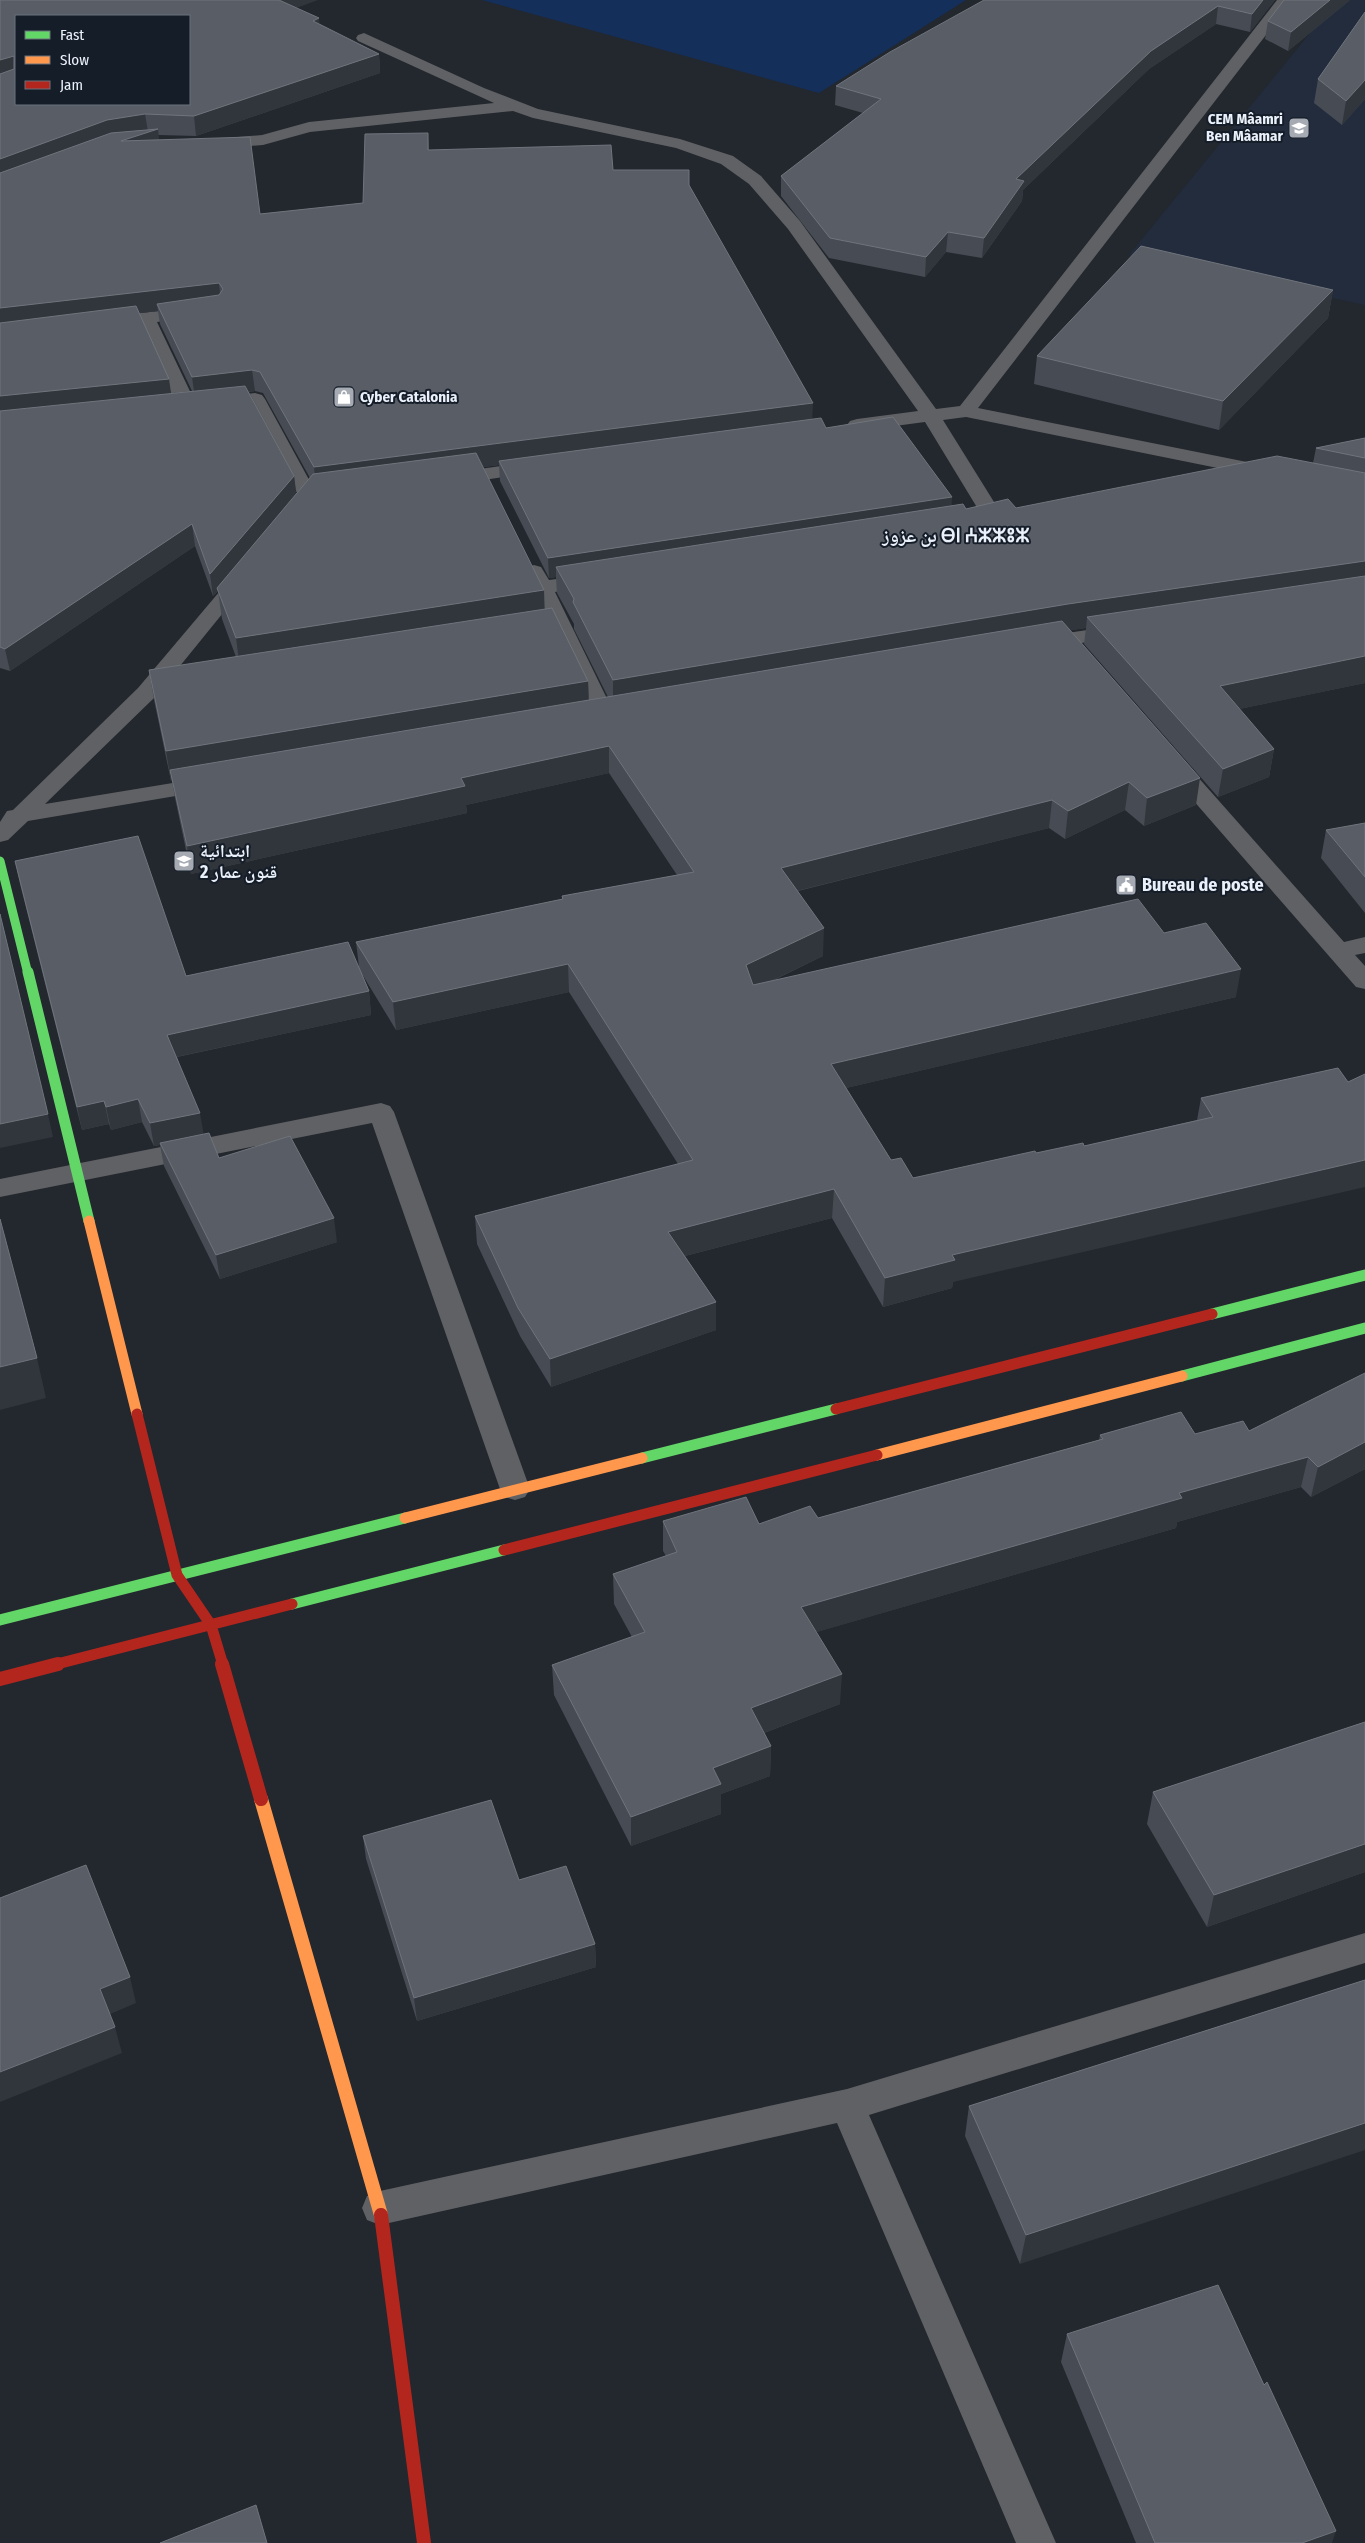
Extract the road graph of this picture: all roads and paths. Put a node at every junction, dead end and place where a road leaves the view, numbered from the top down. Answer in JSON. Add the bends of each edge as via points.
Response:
{"nodes":[{"id":1,"x":1285,"y":0,"type":"edge"},
{"id":2,"x":364,"y":38,"type":"dead end"},
{"id":3,"x":516,"y":106,"type":"junction"},
{"id":4,"x":192,"y":143,"type":"edge"},
{"id":5,"x":214,"y":310,"type":"edge"},
{"id":6,"x":146,"y":318,"type":"junction"},
{"id":7,"x":87,"y":326,"type":"edge"},
{"id":8,"x":187,"y":406,"type":"junction"},
{"id":9,"x":167,"y":408,"type":"edge"},
{"id":10,"x":966,"y":411,"type":"junction"},
{"id":11,"x":930,"y":416,"type":"junction"},
{"id":12,"x":841,"y":427,"type":"edge"},
{"id":13,"x":554,"y":465,"type":"edge"},
{"id":14,"x":1287,"y":477,"type":"edge"},
{"id":15,"x":436,"y":481,"type":"edge"},
{"id":16,"x":311,"y":502,"type":"edge"},
{"id":17,"x":955,"y":524,"type":"edge"},
{"id":18,"x":525,"y":553,"type":"edge"},
{"id":19,"x":253,"y":565,"type":"edge"},
{"id":20,"x":611,"y":577,"type":"edge"},
{"id":21,"x":542,"y":588,"type":"junction"},
{"id":22,"x":1142,"y":628,"type":"edge"},
{"id":23,"x":1065,"y":639,"type":"junction"},
{"id":24,"x":1016,"y":648,"type":"edge"},
{"id":25,"x":1084,"y":662,"type":"edge"},
{"id":26,"x":175,"y":688,"type":"edge"},
{"id":27,"x":146,"y":692,"type":"junction"},
{"id":28,"x":605,"y":717,"type":"edge"},
{"id":29,"x":1156,"y":743,"type":"edge"},
{"id":30,"x":233,"y":780,"type":"edge"},
{"id":31,"x":6,"y":816,"type":"edge"},
{"id":32,"x":0,"y":835,"type":"edge"},
{"id":33,"x":0,"y":861,"type":"edge"},
{"id":34,"x":1365,"y":945,"type":"edge"},
{"id":35,"x":1338,"y":951,"type":"junction"},
{"id":36,"x":1365,"y":981,"type":"edge"},
{"id":37,"x":77,"y":1172,"type":"junction"},
{"id":38,"x":0,"y":1188,"type":"edge"},
{"id":39,"x":1365,"y":1275,"type":"edge"},
{"id":40,"x":1365,"y":1328,"type":"edge"},
{"id":41,"x":515,"y":1489,"type":"junction"},
{"id":42,"x":177,"y":1575,"type":"junction"},
{"id":43,"x":0,"y":1620,"type":"edge"},
{"id":44,"x":211,"y":1625,"type":"junction"},
{"id":45,"x":0,"y":1679,"type":"edge"},
{"id":46,"x":1365,"y":1948,"type":"edge"},
{"id":47,"x":848,"y":2106,"type":"junction"},
{"id":48,"x":380,"y":2208,"type":"junction"},
{"id":49,"x":424,"y":2543,"type":"edge"},
{"id":50,"x":1036,"y":2543,"type":"edge"}],
"edges":[{"from":1,"to":10,"type":"street"},
{"from":2,"to":3,"type":"street"},
{"from":3,"to":4,"type":"street","via":[[309,127],[263,140]]},
{"from":3,"to":11,"type":"street","via":[[534,113],[680,144],[727,160],[755,180],[794,225]]},
{"from":5,"to":6,"type":"street"},
{"from":6,"to":7,"type":"street"},
{"from":6,"to":8,"type":"street"},
{"from":8,"to":9,"type":"street"},
{"from":8,"to":16,"type":"street","via":[[255,399]]},
{"from":10,"to":11,"type":"street"},
{"from":10,"to":14,"type":"street"},
{"from":11,"to":12,"type":"street"},
{"from":11,"to":17,"type":"street","via":[[994,518]]},
{"from":13,"to":15,"type":"street","via":[[489,483]]},
{"from":18,"to":21,"type":"street"},
{"from":19,"to":27,"type":"street"},
{"from":20,"to":21,"type":"street"},
{"from":21,"to":28,"type":"street","via":[[553,629]]},
{"from":22,"to":23,"type":"street"},
{"from":23,"to":24,"type":"street"},
{"from":23,"to":25,"type":"street"},
{"from":26,"to":27,"type":"street"},
{"from":27,"to":31,"type":"street"},
{"from":29,"to":35,"type":"street"},
{"from":30,"to":31,"type":"street"},
{"from":31,"to":32,"type":"street"},
{"from":33,"to":37,"type":"main road"},
{"from":34,"to":35,"type":"street"},
{"from":35,"to":36,"type":"street"},
{"from":37,"to":38,"type":"street"},
{"from":37,"to":41,"type":"street","via":[[382,1112]]},
{"from":37,"to":42,"type":"main road"},
{"from":39,"to":41,"type":"main road"},
{"from":40,"to":44,"type":"main road"},
{"from":41,"to":42,"type":"main road"},
{"from":42,"to":43,"type":"main road"},
{"from":42,"to":44,"type":"main road"},
{"from":44,"to":45,"type":"main road"},
{"from":44,"to":48,"type":"main road"},
{"from":46,"to":47,"type":"street"},
{"from":47,"to":48,"type":"street"},
{"from":47,"to":50,"type":"street"},
{"from":48,"to":49,"type":"main road"}]}
